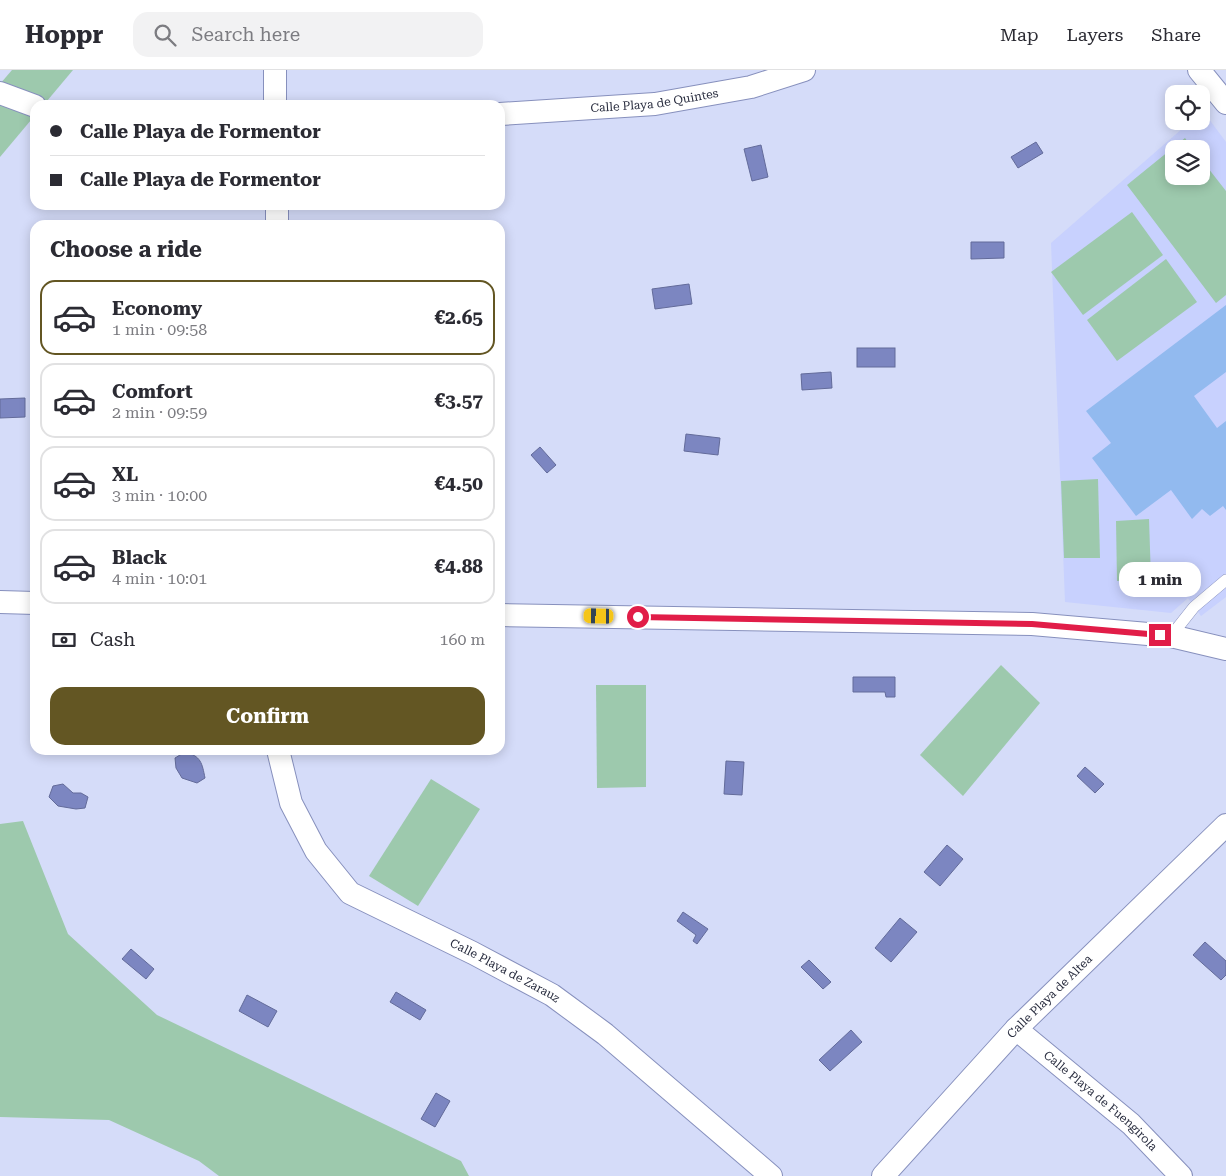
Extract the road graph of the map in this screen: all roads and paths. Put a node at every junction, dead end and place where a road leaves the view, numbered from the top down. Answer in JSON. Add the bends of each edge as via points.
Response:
{"nodes":[{"id":1,"x":275,"y":70,"type":"edge"},
{"id":2,"x":804,"y":70,"type":"edge"},
{"id":3,"x":1199,"y":70,"type":"edge"},
{"id":4,"x":0,"y":93,"type":"edge"},
{"id":5,"x":275,"y":100,"type":"edge"},
{"id":6,"x":1226,"y":103,"type":"edge"},
{"id":7,"x":30,"y":104,"type":"edge"},
{"id":8,"x":505,"y":114,"type":"edge"},
{"id":9,"x":1226,"y":580,"type":"edge"},
{"id":10,"x":0,"y":602,"type":"edge"},
{"id":11,"x":30,"y":603,"type":"edge"},
{"id":12,"x":505,"y":615,"type":"edge"},
{"id":13,"x":1171,"y":636,"type":"junction"},
{"id":14,"x":1225,"y":649,"type":"edge"},
{"id":15,"x":279,"y":755,"type":"edge"},
{"id":16,"x":1226,"y":825,"type":"edge"},
{"id":17,"x":1016,"y":1029,"type":"junction"},
{"id":18,"x":771,"y":1176,"type":"edge"},
{"id":19,"x":883,"y":1176,"type":"edge"},
{"id":20,"x":1181,"y":1176,"type":"edge"}],
"edges":[{"from":1,"to":5,"type":"street"},
{"from":2,"to":8,"type":"street","name":"Calle Playa de Quintes","via":[[751,87],[656,104]]},
{"from":3,"to":6,"type":"street"},
{"from":4,"to":7,"type":"street"},
{"from":9,"to":13,"type":"lane","via":[[1194,606]]},
{"from":10,"to":11,"type":"street"},
{"from":12,"to":13,"type":"street","via":[[1032,624]]},
{"from":13,"to":14,"type":"street"},
{"from":15,"to":18,"type":"street","name":"Calle Playa de Zarauz","via":[[291,803],[307,835],[350,892],[552,995],[605,1034]]},
{"from":16,"to":17,"type":"street","name":"Calle Playa de Altea"},
{"from":17,"to":19,"type":"street","name":"Calle Playa de Altea"},
{"from":17,"to":20,"type":"street","name":"Calle Playa de Fuengirola","via":[[1131,1124]]}]}
